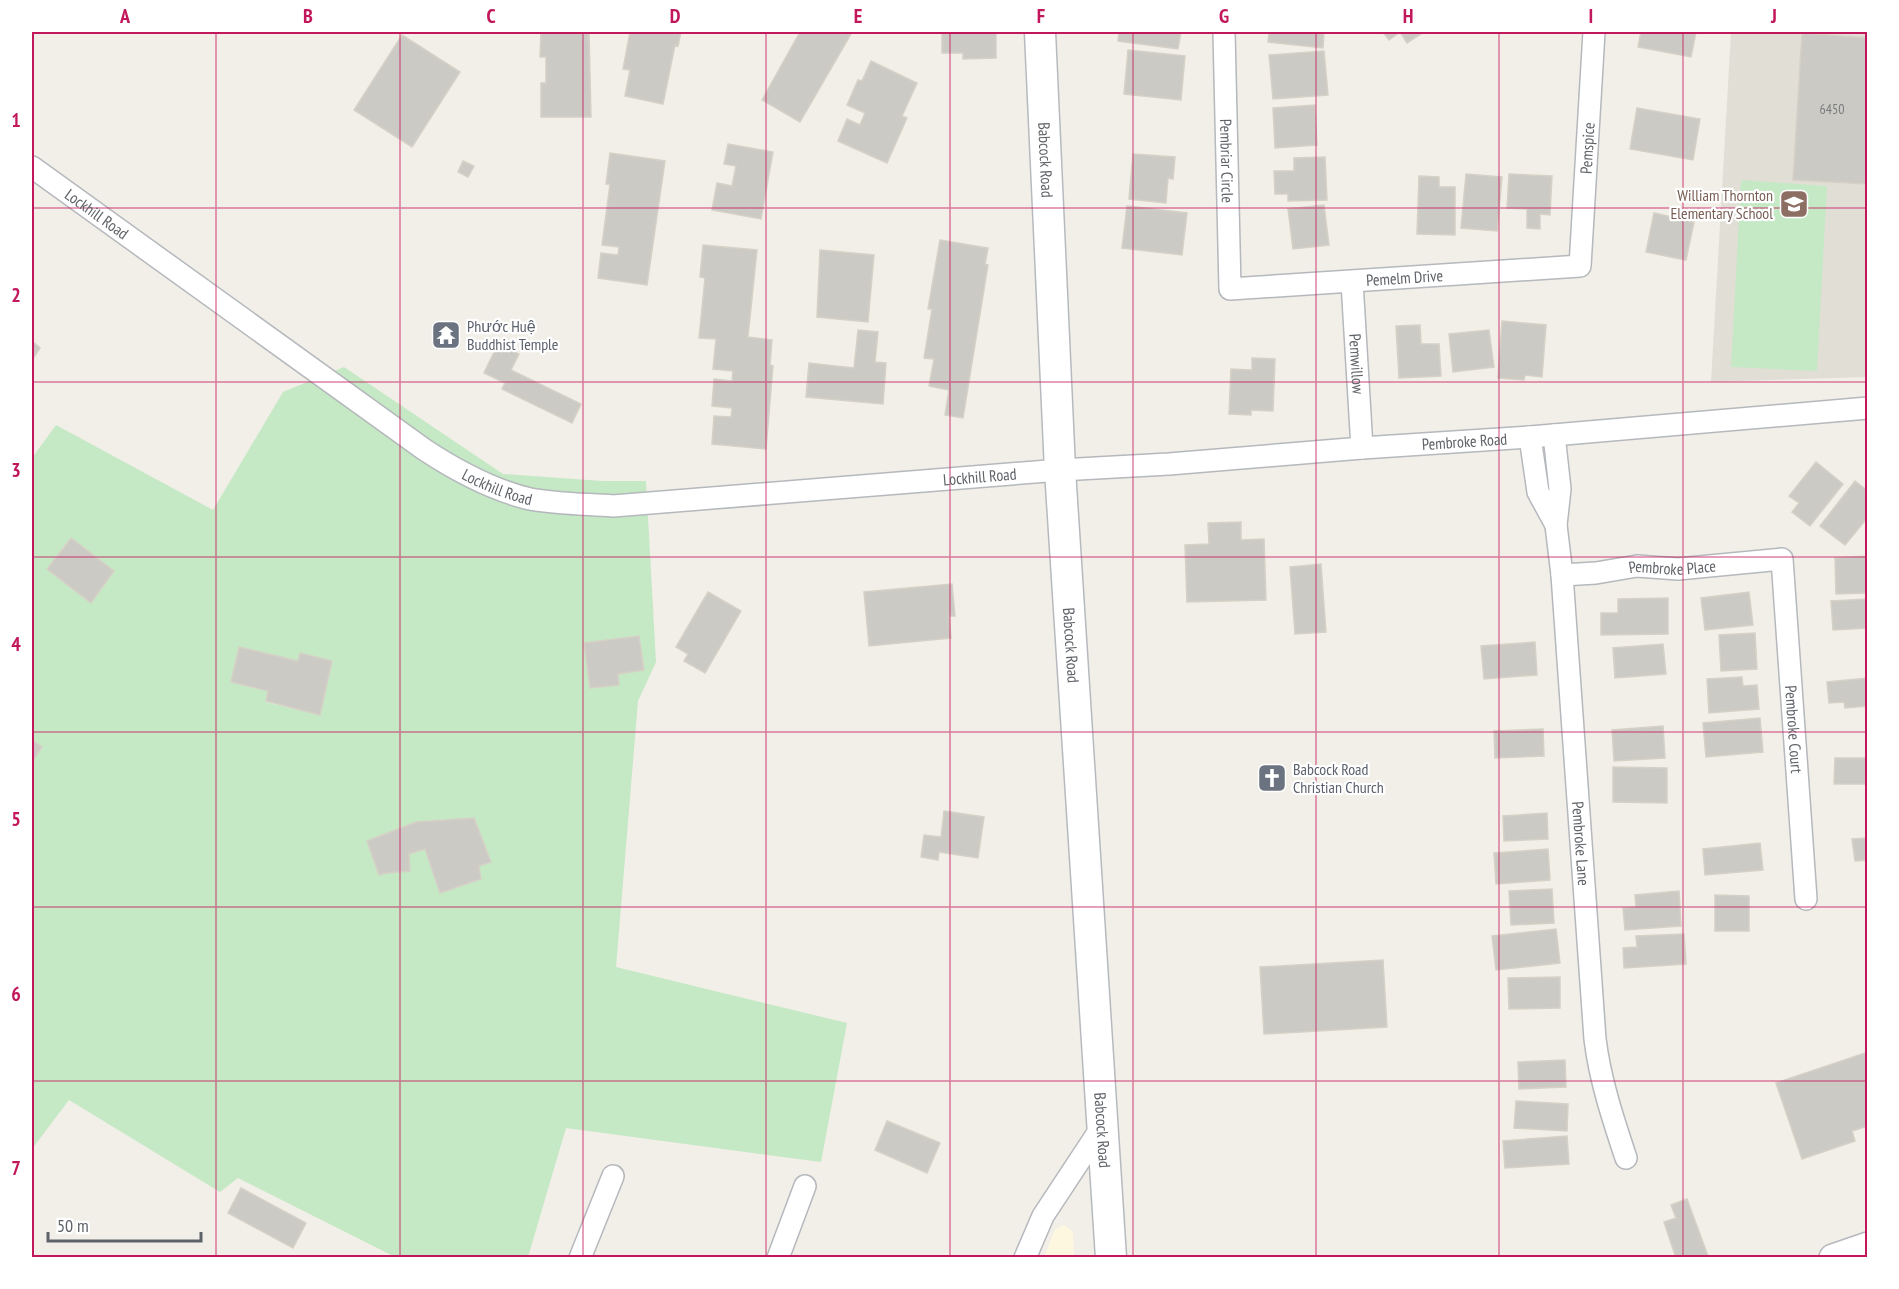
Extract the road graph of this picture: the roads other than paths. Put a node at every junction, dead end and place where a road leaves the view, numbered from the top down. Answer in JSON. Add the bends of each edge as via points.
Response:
{"nodes":[{"id":1,"x":1040,"y":32,"type":"edge"},
{"id":2,"x":1224,"y":32,"type":"edge"},
{"id":3,"x":1593,"y":32,"type":"edge"},
{"id":4,"x":32,"y":167,"type":"edge"},
{"id":5,"x":1580,"y":266,"type":"joint"},
{"id":6,"x":1352,"y":282,"type":"junction"},
{"id":7,"x":1230,"y":290,"type":"joint"},
{"id":8,"x":1868,"y":408,"type":"edge"},
{"id":9,"x":1554,"y":435,"type":"junction"},
{"id":10,"x":1530,"y":437,"type":"junction"},
{"id":11,"x":1362,"y":448,"type":"junction"},
{"id":12,"x":1060,"y":470,"type":"junction"},
{"id":13,"x":1556,"y":525,"type":"junction"},
{"id":14,"x":1782,"y":559,"type":"joint"},
{"id":15,"x":1562,"y":574,"type":"junction"},
{"id":16,"x":1806,"y":899,"type":"dead end"},
{"id":17,"x":1103,"y":1125,"type":"junction"},
{"id":18,"x":1626,"y":1158,"type":"dead end"},
{"id":19,"x":613,"y":1176,"type":"dead end"},
{"id":20,"x":805,"y":1186,"type":"dead end"},
{"id":21,"x":1868,"y":1246,"type":"edge"},
{"id":22,"x":580,"y":1257,"type":"edge"},
{"id":23,"x":778,"y":1257,"type":"edge"},
{"id":24,"x":1025,"y":1257,"type":"edge"},
{"id":25,"x":1111,"y":1257,"type":"edge"},
{"id":26,"x":1833,"y":1257,"type":"edge"}],
"edges":[{"from":1,"to":12,"type":"main road","name":"Babcock Road"},
{"from":2,"to":7,"type":"street","name":"Pembriar Circle"},
{"from":3,"to":5,"type":"street","name":"Pemspice"},
{"from":4,"to":12,"type":"street","name":"Lockhill Road","via":[[425,450],[482,483],[529,498],[613,506]]},
{"from":5,"to":6,"type":"street","name":"Pemelm Drive"},
{"from":6,"to":7,"type":"street","name":"Pemelm Drive"},
{"from":6,"to":11,"type":"street","name":"Pemwillow"},
{"from":8,"to":9,"type":"street","name":"Pembroke Road"},
{"from":9,"to":10,"type":"street","name":"Pembroke Road"},
{"from":9,"to":13,"type":"street","name":"Pembroke Lane","via":[[1560,489]]},
{"from":10,"to":11,"type":"street","name":"Pembroke Road"},
{"from":10,"to":13,"type":"street","name":"Pembroke Lane","via":[[1538,492]]},
{"from":11,"to":12,"type":"street","name":"Pembroke Road"},
{"from":12,"to":17,"type":"main road","name":"Babcock Road"},
{"from":13,"to":15,"type":"street","name":"Pembroke Lane"},
{"from":14,"to":15,"type":"street","name":"Pembroke Place"},
{"from":14,"to":16,"type":"street","name":"Pembroke Court"},
{"from":15,"to":18,"type":"street","name":"Pembroke Lane","via":[[1594,1039],[1606,1099]]},
{"from":17,"to":24,"type":"street","via":[[1043,1216]]},
{"from":17,"to":25,"type":"main road","name":"Babcock Road"},
{"from":19,"to":22,"type":"street"},
{"from":20,"to":23,"type":"street"},
{"from":21,"to":26,"type":"street"}]}
